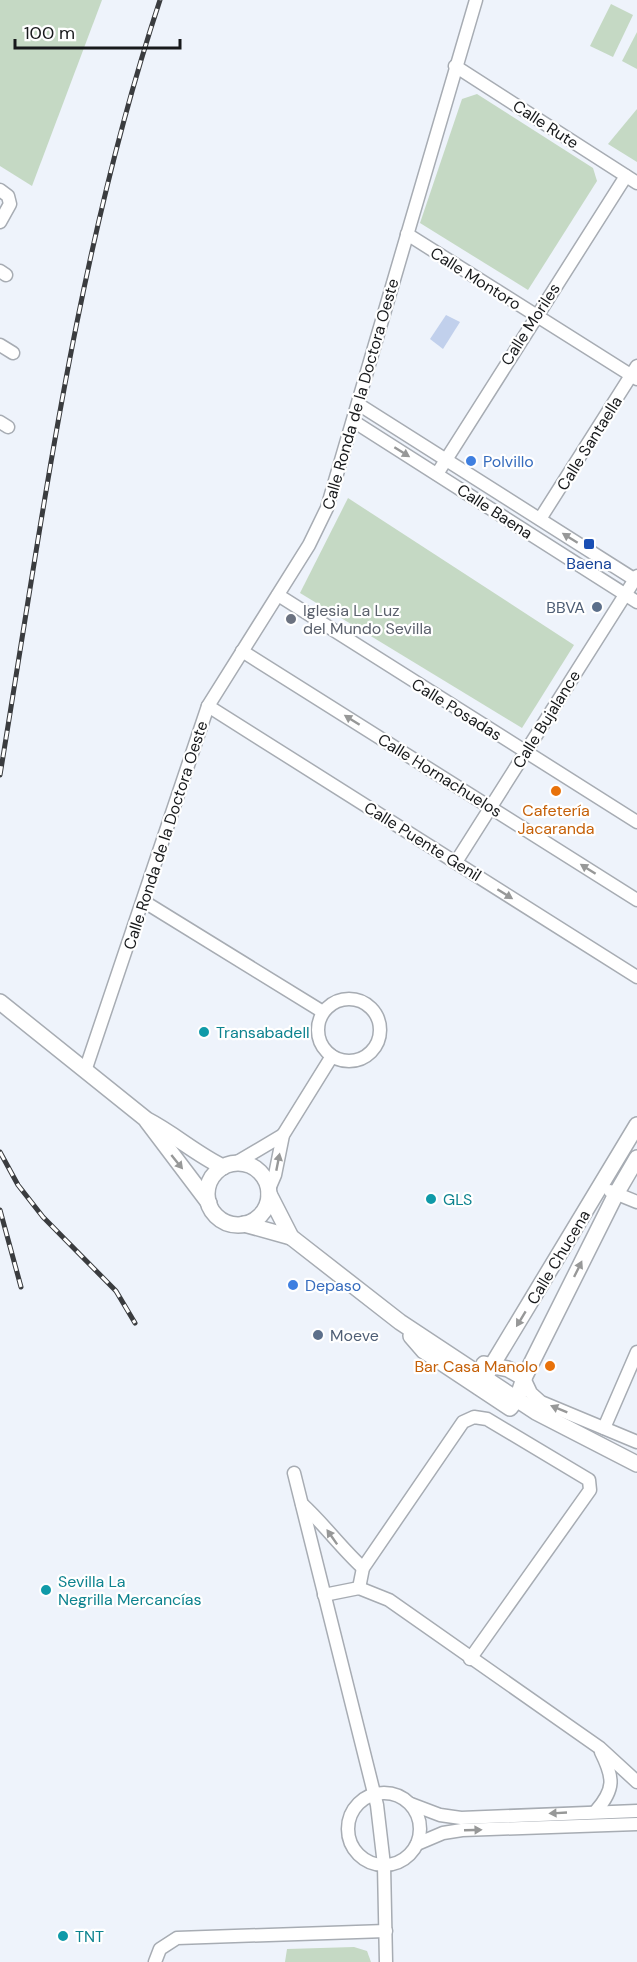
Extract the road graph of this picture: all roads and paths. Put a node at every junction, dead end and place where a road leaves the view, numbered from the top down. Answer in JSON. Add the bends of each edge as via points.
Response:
{"nodes":[{"id":1,"x":476,"y":0,"type":"edge"},
{"id":2,"x":455,"y":66,"type":"junction"},
{"id":3,"x":631,"y":179,"type":"edge"},
{"id":4,"x":0,"y":190,"type":"edge"},
{"id":5,"x":0,"y":222,"type":"edge"},
{"id":6,"x":407,"y":234,"type":"junction"},
{"id":7,"x":536,"y":316,"type":"junction"},
{"id":8,"x":0,"y":345,"type":"edge"},
{"id":9,"x":13,"y":353,"type":"dead end"},
{"id":10,"x":635,"y":374,"type":"edge"},
{"id":11,"x":358,"y":404,"type":"junction"},
{"id":12,"x":353,"y":421,"type":"junction"},
{"id":13,"x":445,"y":459,"type":"junction"},
{"id":14,"x":436,"y":474,"type":"junction"},
{"id":15,"x":540,"y":519,"type":"junction"},
{"id":16,"x":636,"y":579,"type":"edge"},
{"id":17,"x":625,"y":594,"type":"junction"},
{"id":18,"x":278,"y":595,"type":"junction"},
{"id":19,"x":637,"y":602,"type":"edge"},
{"id":20,"x":242,"y":651,"type":"junction"},
{"id":21,"x":208,"y":706,"type":"junction"},
{"id":22,"x":525,"y":752,"type":"junction"},
{"id":23,"x":491,"y":807,"type":"junction"},
{"id":24,"x":637,"y":822,"type":"edge"},
{"id":25,"x":456,"y":862,"type":"junction"},
{"id":26,"x":637,"y":900,"type":"edge"},
{"id":27,"x":143,"y":901,"type":"junction"},
{"id":28,"x":637,"y":977,"type":"edge"},
{"id":29,"x":0,"y":1002,"type":"edge"},
{"id":30,"x":323,"y":1012,"type":"junction"},
{"id":31,"x":332,"y":1056,"type":"junction"},
{"id":32,"x":86,"y":1071,"type":"junction"},
{"id":33,"x":147,"y":1120,"type":"junction"},
{"id":34,"x":637,"y":1125,"type":"edge"},
{"id":35,"x":283,"y":1135,"type":"junction"},
{"id":36,"x":637,"y":1158,"type":"edge"},
{"id":37,"x":228,"y":1165,"type":"junction"},
{"id":38,"x":600,"y":1187,"type":"junction"},
{"id":39,"x":269,"y":1191,"type":"junction"},
{"id":40,"x":616,"y":1194,"type":"junction"},
{"id":41,"x":637,"y":1202,"type":"edge"},
{"id":42,"x":209,"y":1203,"type":"junction"},
{"id":43,"x":244,"y":1224,"type":"junction"},
{"id":44,"x":291,"y":1236,"type":"junction"},
{"id":45,"x":400,"y":1322,"type":"junction"},
{"id":46,"x":637,"y":1352,"type":"edge"},
{"id":47,"x":454,"y":1359,"type":"junction"},
{"id":48,"x":493,"y":1365,"type":"junction"},
{"id":49,"x":524,"y":1378,"type":"junction"},
{"id":50,"x":481,"y":1384,"type":"junction"},
{"id":51,"x":517,"y":1399,"type":"junction"},
{"id":52,"x":604,"y":1428,"type":"junction"},
{"id":53,"x":637,"y":1442,"type":"edge"},
{"id":54,"x":610,"y":1452,"type":"junction"},
{"id":55,"x":637,"y":1464,"type":"edge"},
{"id":56,"x":637,"y":1469,"type":"edge"},
{"id":57,"x":294,"y":1473,"type":"dead end"},
{"id":58,"x":302,"y":1504,"type":"junction"},
{"id":59,"x":363,"y":1568,"type":"junction"},
{"id":60,"x":359,"y":1588,"type":"junction"},
{"id":61,"x":324,"y":1595,"type":"junction"},
{"id":62,"x":470,"y":1659,"type":"junction"},
{"id":63,"x":600,"y":1748,"type":"junction"},
{"id":64,"x":637,"y":1782,"type":"edge"},
{"id":65,"x":374,"y":1794,"type":"junction"},
{"id":66,"x":411,"y":1804,"type":"junction"},
{"id":67,"x":596,"y":1811,"type":"junction"},
{"id":68,"x":637,"y":1811,"type":"edge"},
{"id":69,"x":637,"y":1824,"type":"edge"},
{"id":70,"x":417,"y":1844,"type":"junction"},
{"id":71,"x":384,"y":1865,"type":"junction"},
{"id":72,"x":386,"y":1931,"type":"junction"},
{"id":73,"x":154,"y":1962,"type":"edge"},
{"id":74,"x":386,"y":1962,"type":"edge"}],
"edges":[{"from":1,"to":2,"type":"street","name":"Calle Ronda de la Doctora Oeste"},
{"from":2,"to":3,"type":"street","name":"Calle Rute"},
{"from":2,"to":6,"type":"street","name":"Calle Ronda de la Doctora Oeste"},
{"from":3,"to":7,"type":"street","name":"Calle Moriles"},
{"from":4,"to":5,"type":"street","via":[[10,199]]},
{"from":6,"to":7,"type":"street","name":"Calle Montoro"},
{"from":6,"to":11,"type":"street","name":"Calle Ronda de la Doctora Oeste"},
{"from":7,"to":10,"type":"street","name":"Calle Montoro"},
{"from":7,"to":13,"type":"street","name":"Calle Moriles"},
{"from":8,"to":9,"type":"street"},
{"from":10,"to":15,"type":"street","name":"Calle Santaella"},
{"from":11,"to":12,"type":"street","name":"Calle Ronda de la Doctora Oeste"},
{"from":11,"to":13,"type":"street","name":"Calle Baena"},
{"from":12,"to":14,"type":"street","name":"Calle Baena","one_way":true},
{"from":12,"to":18,"type":"street","name":"Calle Ronda de la Doctora Oeste","via":[[319,527]]},
{"from":13,"to":14,"type":"street","name":"Calle Moriles"},
{"from":13,"to":15,"type":"street","name":"Calle Baena"},
{"from":14,"to":17,"type":"street","name":"Calle Baena"},
{"from":16,"to":15,"type":"street","name":"Calle Baena","one_way":true},
{"from":16,"to":17,"type":"street","name":"Calle Bujalance"},
{"from":17,"to":19,"type":"street","name":"Calle Baena"},
{"from":17,"to":22,"type":"street","name":"Calle Bujalance"},
{"from":18,"to":20,"type":"street","name":"Calle Ronda de la Doctora Oeste"},
{"from":18,"to":22,"type":"street","name":"Calle Posadas"},
{"from":20,"to":21,"type":"street","name":"Calle Ronda de la Doctora Oeste"},
{"from":23,"to":20,"type":"street","name":"Calle Hornachuelos","one_way":true},
{"from":21,"to":25,"type":"street","name":"Calle Puente Genil"},
{"from":21,"to":27,"type":"street","name":"Calle Ronda de la Doctora Oeste"},
{"from":22,"to":23,"type":"street","name":"Calle Bujalance"},
{"from":22,"to":24,"type":"street","name":"Calle Posadas"},
{"from":23,"to":25,"type":"street","name":"Calle Bujalance"},
{"from":26,"to":23,"type":"street","name":"Calle Hornachuelos","one_way":true},
{"from":25,"to":28,"type":"street","name":"Calle Puente Genil","one_way":true},
{"from":27,"to":30,"type":"street"},
{"from":27,"to":32,"type":"street","name":"Calle Ronda de la Doctora Oeste"},
{"from":29,"to":32,"type":"street"},
{"from":30,"to":31,"type":"street","via":[[318,1031],[320,1041]]},
{"from":30,"to":31,"type":"street","via":[[340,1000],[350,999],[369,1007],[379,1022],[379,1039],[368,1054],[351,1061]]},
{"from":31,"to":35,"type":"street"},
{"from":32,"to":33,"type":"street"},
{"from":33,"to":37,"type":"street","via":[[201,1157]]},
{"from":33,"to":42,"type":"street","one_way":true},
{"from":34,"to":38,"type":"street","name":"Calle Chucena"},
{"from":35,"to":37,"type":"street"},
{"from":39,"to":35,"type":"street","one_way":true},
{"from":36,"to":40,"type":"street","name":"Calle Chucena"},
{"from":37,"to":39,"type":"street","via":[[246,1164],[256,1169]]},
{"from":37,"to":42,"type":"street","via":[[209,1184]]},
{"from":38,"to":40,"type":"street"},
{"from":38,"to":48,"type":"street","name":"Calle Chucena","one_way":true},
{"from":39,"to":43,"type":"street","via":[[261,1215]]},
{"from":39,"to":44,"type":"street"},
{"from":40,"to":41,"type":"street"},
{"from":49,"to":40,"type":"street","name":"Calle Chucena","one_way":true},
{"from":42,"to":43,"type":"street","via":[[220,1219]]},
{"from":43,"to":44,"type":"street"},
{"from":44,"to":45,"type":"street"},
{"from":45,"to":47,"type":"street"},
{"from":45,"to":50,"type":"street","via":[[424,1351]]},
{"from":46,"to":52,"type":"street"},
{"from":47,"to":48,"type":"street"},
{"from":47,"to":50,"type":"street"},
{"from":48,"to":49,"type":"street"},
{"from":48,"to":50,"type":"street","name":"Calle Chucena"},
{"from":49,"to":51,"type":"street","name":"Calle Chucena"},
{"from":52,"to":49,"type":"street","one_way":true,"via":[[541,1402]]},
{"from":50,"to":51,"type":"street"},
{"from":51,"to":54,"type":"street"},
{"from":52,"to":53,"type":"street"},
{"from":54,"to":55,"type":"street"},
{"from":54,"to":56,"type":"street"},
{"from":57,"to":58,"type":"street"},
{"from":59,"to":58,"type":"street","one_way":true},
{"from":58,"to":61,"type":"street"},
{"from":59,"to":60,"type":"street"},
{"from":59,"to":62,"type":"street","via":[[463,1422],[487,1419],[589,1480],[590,1490]]},
{"from":60,"to":61,"type":"street"},
{"from":60,"to":62,"type":"street","via":[[389,1600]]},
{"from":61,"to":65,"type":"street"},
{"from":62,"to":63,"type":"street"},
{"from":63,"to":64,"type":"street"},
{"from":63,"to":67,"type":"street","via":[[611,1777],[610,1792]]},
{"from":65,"to":66,"type":"street","via":[[393,1794]]},
{"from":65,"to":71,"type":"street"},
{"from":65,"to":71,"type":"street","via":[[354,1809],[348,1831],[359,1855]]},
{"from":67,"to":66,"type":"street","one_way":true,"via":[[461,1818]]},
{"from":66,"to":70,"type":"street","via":[[420,1823]]},
{"from":67,"to":68,"type":"street"},
{"from":70,"to":69,"type":"street","one_way":true,"via":[[462,1830]]},
{"from":70,"to":71,"type":"street","via":[[403,1859]]},
{"from":71,"to":72,"type":"street"},
{"from":72,"to":73,"type":"street","via":[[177,1938],[160,1949]]},
{"from":72,"to":74,"type":"street"}]}
